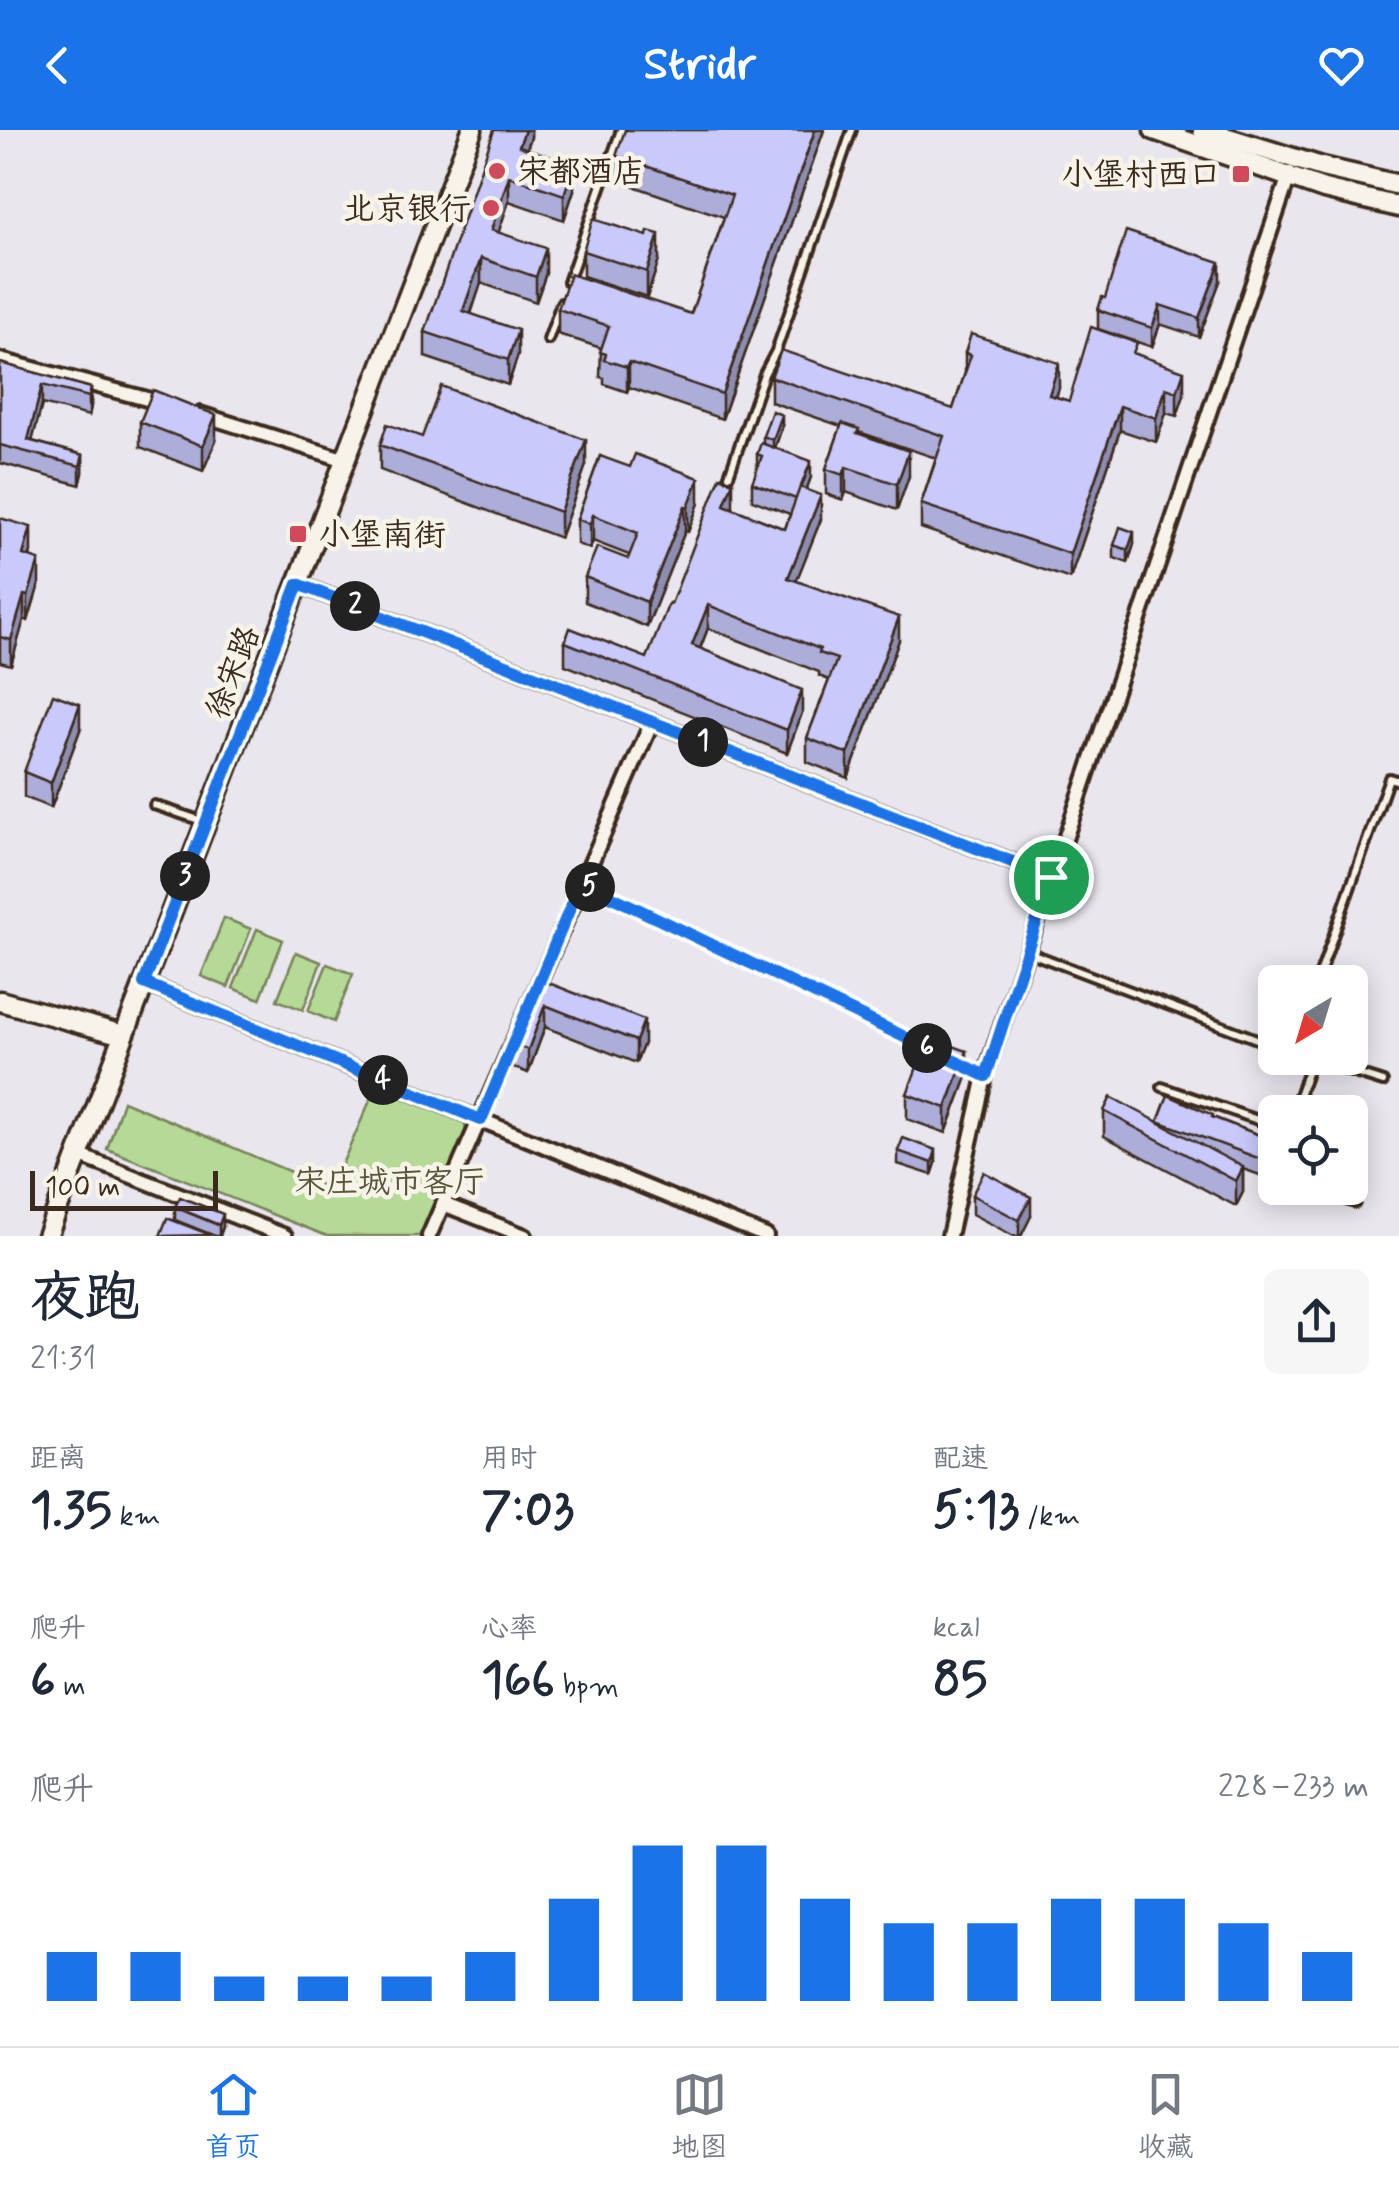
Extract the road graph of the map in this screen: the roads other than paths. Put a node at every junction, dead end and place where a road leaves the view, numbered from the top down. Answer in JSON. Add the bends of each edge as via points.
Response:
{"nodes":[{"id":1,"x":472,"y":130,"type":"edge"},
{"id":2,"x":621,"y":130,"type":"edge"},
{"id":3,"x":852,"y":130,"type":"edge"},
{"id":4,"x":1154,"y":130,"type":"edge"},
{"id":5,"x":1203,"y":130,"type":"edge"},
{"id":6,"x":1295,"y":159,"type":"junction"},
{"id":7,"x":1288,"y":178,"type":"junction"},
{"id":8,"x":1399,"y":185,"type":"edge"},
{"id":9,"x":1399,"y":207,"type":"edge"},
{"id":10,"x":548,"y":340,"type":"dead end"},
{"id":11,"x":0,"y":360,"type":"edge"},
{"id":12,"x":172,"y":406,"type":"edge"},
{"id":13,"x":190,"y":412,"type":"edge"},
{"id":14,"x":346,"y":460,"type":"junction"},
{"id":15,"x":729,"y":475,"type":"dead end"},
{"id":16,"x":298,"y":584,"type":"junction"},
{"id":17,"x":652,"y":722,"type":"junction"},
{"id":18,"x":1399,"y":781,"type":"edge"},
{"id":19,"x":154,"y":804,"type":"dead end"},
{"id":20,"x":206,"y":822,"type":"junction"},
{"id":21,"x":1051,"y":877,"type":"junction"},
{"id":22,"x":581,"y":882,"type":"junction"},
{"id":23,"x":1027,"y":951,"type":"junction"},
{"id":24,"x":1323,"y":965,"type":"edge"},
{"id":25,"x":144,"y":983,"type":"junction"},
{"id":26,"x":0,"y":1002,"type":"edge"},
{"id":27,"x":123,"y":1035,"type":"junction"},
{"id":28,"x":1258,"y":1039,"type":"edge"},
{"id":29,"x":933,"y":1051,"type":"edge"},
{"id":30,"x":950,"y":1059,"type":"edge"},
{"id":31,"x":1361,"y":1075,"type":"edge"},
{"id":32,"x":986,"y":1076,"type":"junction"},
{"id":33,"x":1383,"y":1082,"type":"dead end"},
{"id":34,"x":1162,"y":1087,"type":"dead end"},
{"id":35,"x":481,"y":1120,"type":"junction"},
{"id":36,"x":1258,"y":1120,"type":"edge"},
{"id":37,"x":78,"y":1155,"type":"junction"},
{"id":38,"x":443,"y":1204,"type":"junction"},
{"id":39,"x":47,"y":1236,"type":"edge"},
{"id":40,"x":285,"y":1236,"type":"edge"},
{"id":41,"x":429,"y":1236,"type":"edge"},
{"id":42,"x":525,"y":1236,"type":"edge"},
{"id":43,"x":766,"y":1236,"type":"edge"},
{"id":44,"x":949,"y":1236,"type":"edge"}],
"edges":[{"from":1,"to":14,"type":"street","name":"徐宋路"},
{"from":2,"to":10,"type":"lane"},
{"from":3,"to":15,"type":"lane"},
{"from":4,"to":7,"type":"street"},
{"from":5,"to":6,"type":"street"},
{"from":6,"to":7,"type":"street"},
{"from":6,"to":8,"type":"street"},
{"from":7,"to":9,"type":"street"},
{"from":7,"to":21,"type":"street"},
{"from":11,"to":12,"type":"street"},
{"from":13,"to":14,"type":"street"},
{"from":14,"to":16,"type":"street","name":"徐宋路"},
{"from":16,"to":17,"type":"street"},
{"from":16,"to":20,"type":"street","name":"徐宋路"},
{"from":17,"to":21,"type":"street"},
{"from":17,"to":22,"type":"street"},
{"from":18,"to":24,"type":"lane","via":[[1388,778]]},
{"from":19,"to":20,"type":"lane"},
{"from":20,"to":25,"type":"street","name":"徐宋路"},
{"from":21,"to":23,"type":"street"},
{"from":22,"to":29,"type":"lane"},
{"from":22,"to":35,"type":"street"},
{"from":23,"to":28,"type":"lane"},
{"from":23,"to":32,"type":"street"},
{"from":25,"to":27,"type":"street","name":"徐宋路"},
{"from":25,"to":35,"type":"street"},
{"from":26,"to":27,"type":"street"},
{"from":27,"to":37,"type":"street","name":"徐宋路"},
{"from":30,"to":32,"type":"lane"},
{"from":31,"to":33,"type":"lane"},
{"from":32,"to":44,"type":"street"},
{"from":34,"to":36,"type":"lane"},
{"from":35,"to":38,"type":"street"},
{"from":35,"to":43,"type":"street"},
{"from":37,"to":39,"type":"street","name":"徐宋路"},
{"from":37,"to":40,"type":"street"},
{"from":38,"to":41,"type":"street"},
{"from":38,"to":42,"type":"street"}]}
